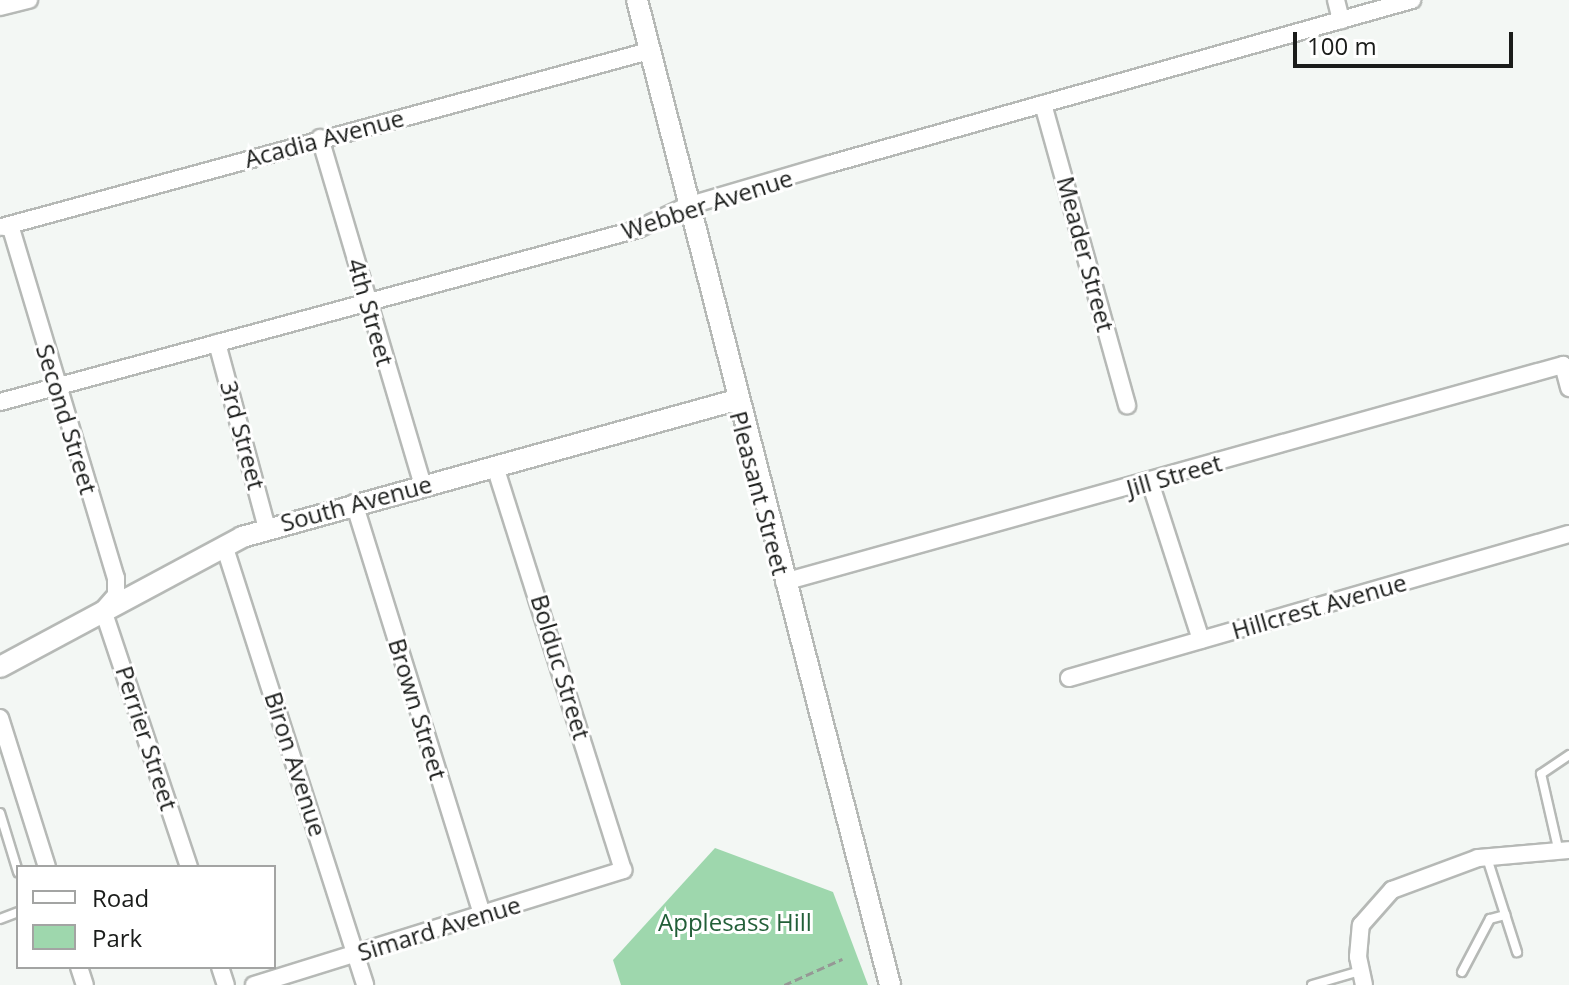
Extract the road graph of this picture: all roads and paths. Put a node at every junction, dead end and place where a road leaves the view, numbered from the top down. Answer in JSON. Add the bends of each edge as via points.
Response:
{"nodes":[{"id":1,"x":29,"y":0,"type":"edge"},
{"id":2,"x":637,"y":0,"type":"edge"},
{"id":3,"x":1336,"y":0,"type":"edge"},
{"id":4,"x":1412,"y":0,"type":"edge"},
{"id":5,"x":0,"y":7,"type":"edge"},
{"id":6,"x":1341,"y":20,"type":"junction"},
{"id":7,"x":649,"y":51,"type":"junction"},
{"id":8,"x":1043,"y":104,"type":"junction"},
{"id":9,"x":320,"y":138,"type":"junction"},
{"id":10,"x":687,"y":206,"type":"junction"},
{"id":11,"x":5,"y":226,"type":"edge"},
{"id":12,"x":368,"y":302,"type":"junction"},
{"id":13,"x":217,"y":343,"type":"junction"},
{"id":14,"x":58,"y":386,"type":"junction"},
{"id":15,"x":1569,"y":388,"type":"edge"},
{"id":16,"x":736,"y":400,"type":"junction"},
{"id":17,"x":0,"y":402,"type":"edge"},
{"id":18,"x":1127,"y":405,"type":"dead end"},
{"id":19,"x":495,"y":466,"type":"junction"},
{"id":20,"x":1150,"y":482,"type":"junction"},
{"id":21,"x":423,"y":485,"type":"junction"},
{"id":22,"x":354,"y":503,"type":"junction"},
{"id":23,"x":267,"y":528,"type":"junction"},
{"id":24,"x":1569,"y":534,"type":"edge"},
{"id":25,"x":224,"y":545,"type":"junction"},
{"id":26,"x":784,"y":582,"type":"junction"},
{"id":27,"x":103,"y":610,"type":"junction"},
{"id":28,"x":1201,"y":640,"type":"junction"},
{"id":29,"x":0,"y":667,"type":"edge"},
{"id":30,"x":1069,"y":678,"type":"dead end"},
{"id":31,"x":0,"y":718,"type":"edge"},
{"id":32,"x":6,"y":755,"type":"edge"},
{"id":33,"x":1569,"y":755,"type":"edge"},
{"id":34,"x":0,"y":813,"type":"edge"},
{"id":35,"x":1564,"y":849,"type":"edge"},
{"id":36,"x":1487,"y":857,"type":"junction"},
{"id":37,"x":16,"y":865,"type":"edge"},
{"id":38,"x":46,"y":865,"type":"edge"},
{"id":39,"x":188,"y":865,"type":"edge"},
{"id":40,"x":623,"y":870,"type":"joint"},
{"id":41,"x":482,"y":915,"type":"junction"},
{"id":42,"x":1505,"y":915,"type":"junction"},
{"id":43,"x":1517,"y":952,"type":"dead end"},
{"id":44,"x":356,"y":954,"type":"junction"},
{"id":45,"x":842,"y":959,"type":"dead end"},
{"id":46,"x":1462,"y":972,"type":"dead end"},
{"id":47,"x":1362,"y":978,"type":"edge"},
{"id":48,"x":254,"y":985,"type":"edge"},
{"id":49,"x":365,"y":985,"type":"edge"},
{"id":50,"x":784,"y":985,"type":"edge"},
{"id":51,"x":890,"y":985,"type":"edge"},
{"id":52,"x":1312,"y":985,"type":"edge"}],
"edges":[{"from":1,"to":5,"type":"street"},
{"from":2,"to":7,"type":"street","name":"Pleasant Street"},
{"from":3,"to":6,"type":"street"},
{"from":4,"to":6,"type":"street","name":"Webber Avenue"},
{"from":6,"to":8,"type":"street","name":"Webber Avenue"},
{"from":7,"to":9,"type":"street","name":"Acadia Avenue"},
{"from":7,"to":10,"type":"street","name":"Pleasant Street"},
{"from":8,"to":10,"type":"street","name":"Webber Avenue"},
{"from":8,"to":18,"type":"street","name":"Meader Street"},
{"from":9,"to":11,"type":"street","name":"Acadia Avenue"},
{"from":9,"to":12,"type":"street","name":"4th Street"},
{"from":10,"to":12,"type":"street","name":"Webber Avenue","via":[[638,229]]},
{"from":10,"to":16,"type":"street","name":"Pleasant Street"},
{"from":11,"to":14,"type":"street","name":"Second Street"},
{"from":12,"to":13,"type":"street","name":"Webber Avenue"},
{"from":12,"to":21,"type":"street","name":"4th Street"},
{"from":13,"to":14,"type":"street","name":"Webber Avenue"},
{"from":13,"to":23,"type":"street","name":"3rd Street"},
{"from":14,"to":17,"type":"street","name":"Webber Avenue"},
{"from":14,"to":27,"type":"street","name":"Second Street","via":[[116,578],[116,595]]},
{"from":15,"to":20,"type":"street","name":"Jill Street","via":[[1563,365]]},
{"from":16,"to":19,"type":"street","name":"South Avenue"},
{"from":16,"to":26,"type":"street","name":"Pleasant Street"},
{"from":19,"to":21,"type":"street","name":"South Avenue"},
{"from":19,"to":40,"type":"street","name":"Bolduc Street"},
{"from":20,"to":26,"type":"street","name":"Jill Street"},
{"from":20,"to":28,"type":"street"},
{"from":21,"to":22,"type":"street","name":"South Avenue"},
{"from":22,"to":23,"type":"street","name":"South Avenue"},
{"from":22,"to":41,"type":"street","name":"Brown Street"},
{"from":23,"to":25,"type":"street","name":"South Avenue"},
{"from":24,"to":28,"type":"street","name":"Hillcrest Avenue"},
{"from":25,"to":27,"type":"street","name":"South Avenue"},
{"from":25,"to":44,"type":"street","name":"Biron Avenue"},
{"from":26,"to":51,"type":"street","name":"Pleasant Street"},
{"from":27,"to":29,"type":"street","name":"South Avenue"},
{"from":27,"to":39,"type":"street","name":"Perrier Street"},
{"from":28,"to":30,"type":"street","name":"Hillcrest Avenue"},
{"from":31,"to":32,"type":"street"},
{"from":32,"to":38,"type":"street"},
{"from":33,"to":35,"type":"lane","via":[[1541,774]]},
{"from":34,"to":37,"type":"lane"},
{"from":35,"to":36,"type":"street"},
{"from":36,"to":42,"type":"lane"},
{"from":36,"to":47,"type":"street","via":[[1430,873],[1380,899],[1361,925]]},
{"from":40,"to":41,"type":"street","name":"Simard Avenue"},
{"from":41,"to":44,"type":"street","name":"Simard Avenue"},
{"from":42,"to":43,"type":"lane"},
{"from":42,"to":46,"type":"lane","via":[[1490,919]]},
{"from":44,"to":48,"type":"street","name":"Simard Avenue"},
{"from":44,"to":49,"type":"street","name":"Biron Avenue"},
{"from":45,"to":50,"type":"path"},
{"from":47,"to":52,"type":"lane"}]}
